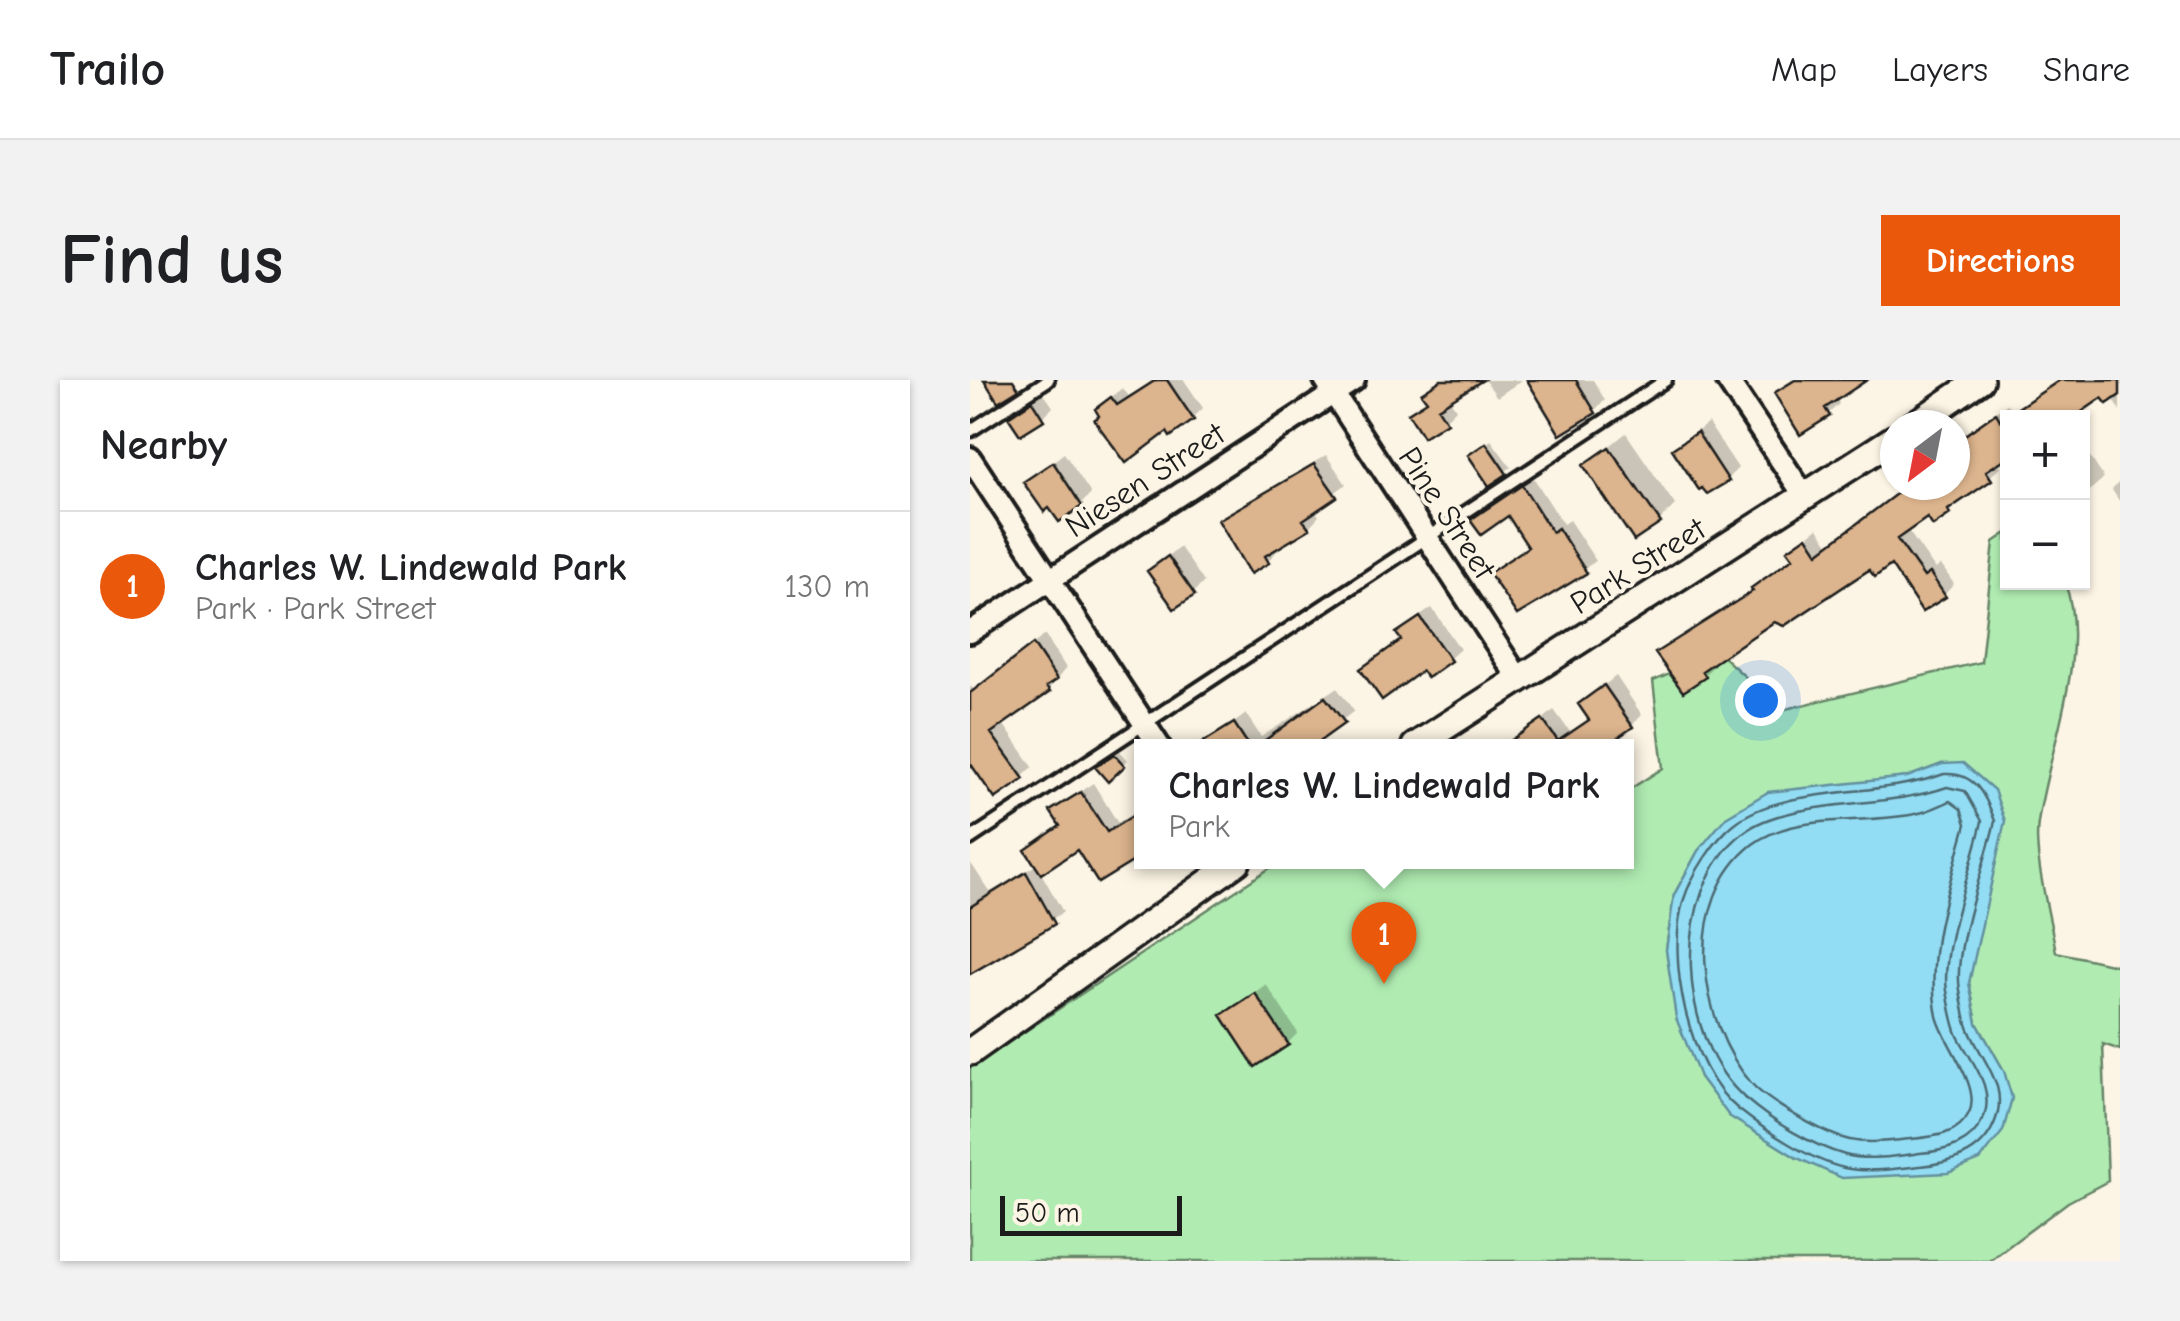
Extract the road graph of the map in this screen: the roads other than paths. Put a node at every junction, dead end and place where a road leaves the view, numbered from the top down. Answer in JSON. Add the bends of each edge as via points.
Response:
{"nodes":[{"id":1,"x":1048,"y":380,"type":"edge"},
{"id":2,"x":1354,"y":380,"type":"edge"},
{"id":3,"x":1666,"y":380,"type":"edge"},
{"id":4,"x":1728,"y":380,"type":"edge"},
{"id":5,"x":1980,"y":380,"type":"edge"},
{"id":6,"x":1329,"y":386,"type":"edge"},
{"id":7,"x":1936,"y":410,"type":"edge"},
{"id":8,"x":970,"y":431,"type":"edge"},
{"id":9,"x":1880,"y":448,"type":"edge"},
{"id":10,"x":970,"y":458,"type":"edge"},
{"id":11,"x":1806,"y":498,"type":"junction"},
{"id":12,"x":1428,"y":538,"type":"junction"},
{"id":13,"x":1050,"y":577,"type":"junction"},
{"id":14,"x":970,"y":632,"type":"edge"},
{"id":15,"x":1519,"y":679,"type":"junction"},
{"id":16,"x":1143,"y":722,"type":"junction"},
{"id":17,"x":1154,"y":739,"type":"edge"},
{"id":18,"x":1426,"y":739,"type":"edge"},
{"id":19,"x":970,"y":839,"type":"edge"},
{"id":20,"x":1224,"y":869,"type":"edge"},
{"id":21,"x":970,"y":1052,"type":"edge"}],
"edges":[{"from":1,"to":8,"type":"lane"},
{"from":2,"to":6,"type":"street","name":"Niesen Street"},
{"from":3,"to":12,"type":"lane"},
{"from":4,"to":11,"type":"street"},
{"from":5,"to":7,"type":"street"},
{"from":6,"to":12,"type":"street","name":"Pine Street"},
{"from":6,"to":13,"type":"street","name":"Niesen Street"},
{"from":9,"to":11,"type":"street","name":"Park Street"},
{"from":10,"to":13,"type":"street"},
{"from":11,"to":15,"type":"street","name":"Park Street"},
{"from":12,"to":15,"type":"street","name":"Pine Street"},
{"from":12,"to":16,"type":"lane"},
{"from":13,"to":14,"type":"street","name":"Niesen Street"},
{"from":13,"to":16,"type":"street"},
{"from":15,"to":18,"type":"street","name":"Park Street"},
{"from":16,"to":17,"type":"street"},
{"from":16,"to":19,"type":"lane"},
{"from":20,"to":21,"type":"street"}]}
